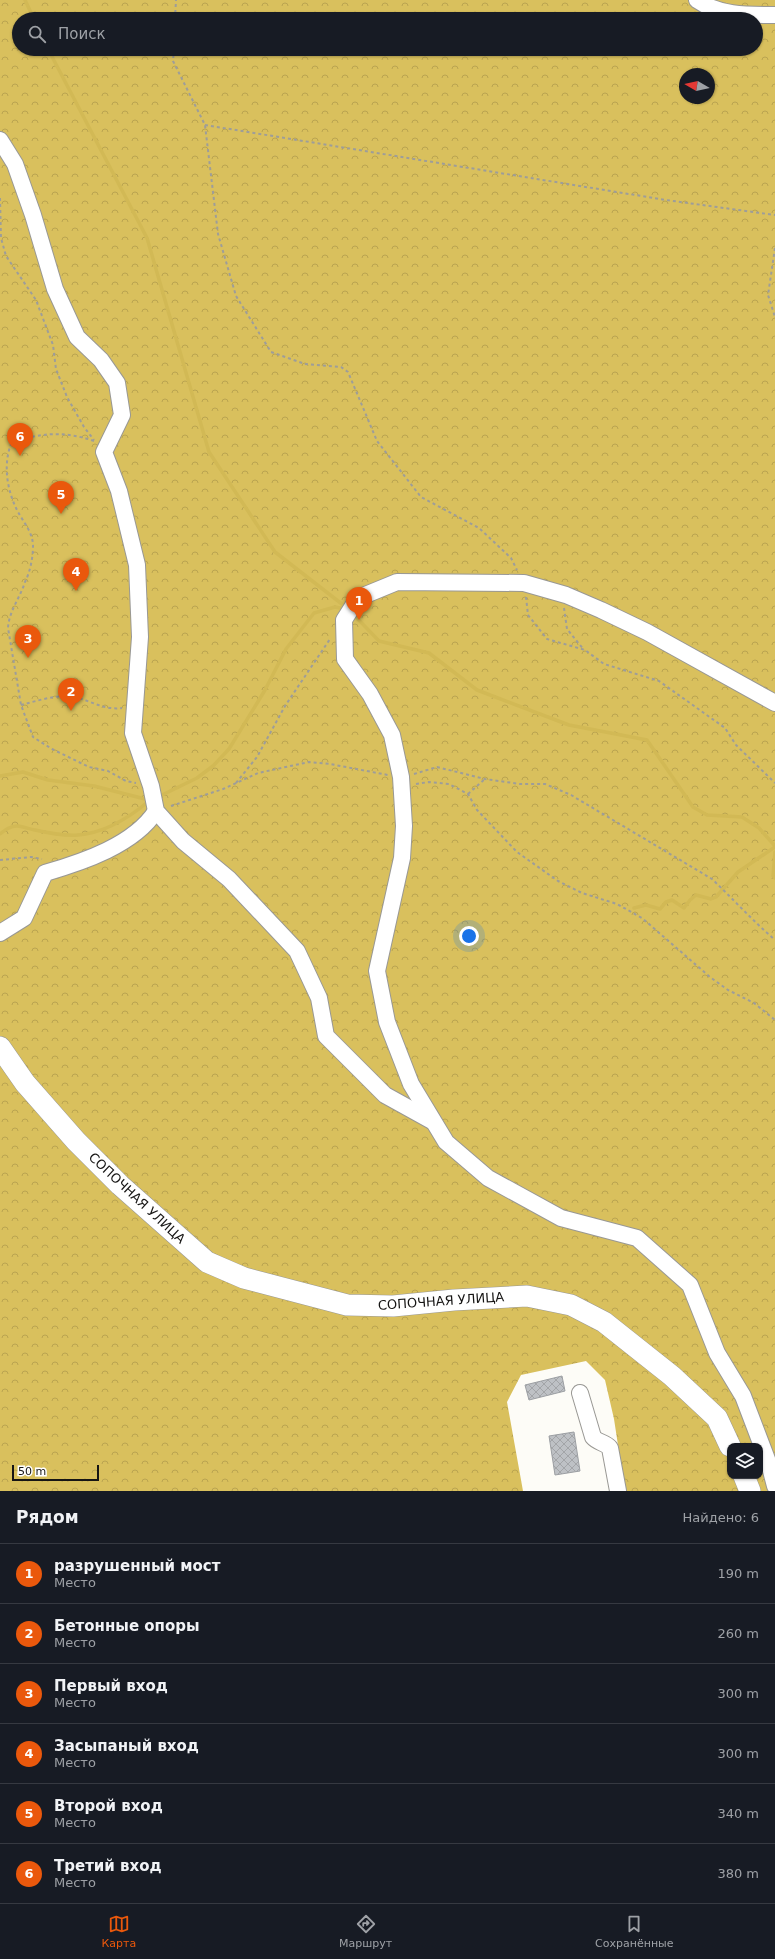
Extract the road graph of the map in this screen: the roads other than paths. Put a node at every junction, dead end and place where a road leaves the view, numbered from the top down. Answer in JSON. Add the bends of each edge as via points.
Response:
{"nodes":[{"id":1,"x":697,"y":0,"type":"edge"},
{"id":2,"x":727,"y":12,"type":"edge"},
{"id":3,"x":763,"y":15,"type":"edge"},
{"id":4,"x":775,"y":15,"type":"edge"},
{"id":5,"x":0,"y":140,"type":"edge"},
{"id":6,"x":775,"y":703,"type":"edge"},
{"id":7,"x":156,"y":811,"type":"junction"},
{"id":8,"x":0,"y":933,"type":"edge"},
{"id":9,"x":0,"y":1047,"type":"edge"},
{"id":10,"x":434,"y":1122,"type":"junction"},
{"id":11,"x":580,"y":1393,"type":"dead end"},
{"id":12,"x":729,"y":1443,"type":"edge"},
{"id":13,"x":745,"y":1479,"type":"edge"},
{"id":14,"x":775,"y":1486,"type":"edge"},
{"id":15,"x":618,"y":1491,"type":"edge"},
{"id":16,"x":750,"y":1491,"type":"edge"}],
"edges":[{"from":1,"to":2,"type":"street","via":[[707,7]]},
{"from":3,"to":4,"type":"street"},
{"from":5,"to":7,"type":"street","via":[[15,164],[55,289],[77,337],[101,360],[117,383],[122,415],[104,452],[119,491],[137,565],[140,637],[134,733]]},
{"from":6,"to":10,"type":"street","via":[[647,632],[601,610],[566,595],[524,583],[397,582],[358,598],[344,620],[345,659],[370,694],[392,734],[402,781],[402,858],[377,971],[388,1022],[411,1084]]},
{"from":7,"to":8,"type":"street","via":[[143,828],[102,853],[45,873],[24,918]]},
{"from":7,"to":10,"type":"street","via":[[183,841],[229,879],[297,951],[319,998],[326,1036],[385,1095]]},
{"from":9,"to":12,"type":"main road","name":"СОПОЧНАЯ УЛИЦА","via":[[25,1083],[76,1141],[120,1185],[207,1262],[244,1278],[347,1305],[393,1306],[527,1296],[571,1305],[604,1322],[672,1376],[717,1418]]},
{"from":10,"to":14,"type":"street","via":[[446,1142],[488,1178],[561,1218],[637,1238],[690,1285],[717,1353],[743,1396]]},
{"from":11,"to":15,"type":"street","via":[[593,1437],[597,1442],[610,1448]]},
{"from":13,"to":16,"type":"main road"}]}
